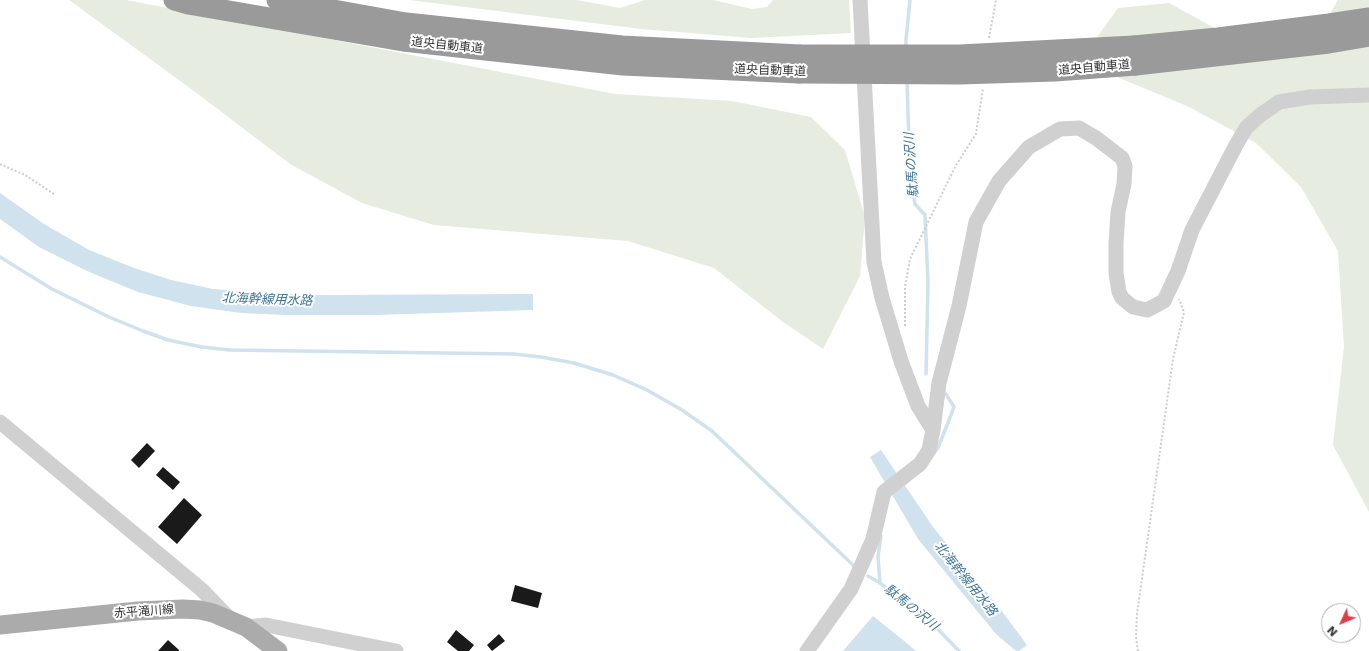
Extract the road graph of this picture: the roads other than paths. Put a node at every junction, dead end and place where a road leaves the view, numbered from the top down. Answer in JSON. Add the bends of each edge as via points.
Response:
{"nodes":[{"id":1,"x":174,"y":0,"type":"edge"},
{"id":2,"x":277,"y":0,"type":"edge"},
{"id":3,"x":860,"y":0,"type":"edge"},
{"id":4,"x":1369,"y":18,"type":"edge"},
{"id":5,"x":1369,"y":36,"type":"edge"},
{"id":6,"x":1135,"y":55,"type":"junction"},
{"id":7,"x":800,"y":64,"type":"junction"},
{"id":8,"x":1369,"y":95,"type":"edge"},
{"id":9,"x":0,"y":422,"type":"edge"},
{"id":10,"x":933,"y":430,"type":"junction"},
{"id":11,"x":230,"y":619,"type":"junction"},
{"id":12,"x":0,"y":625,"type":"edge"},
{"id":13,"x":246,"y":627,"type":"junction"},
{"id":14,"x":278,"y":651,"type":"edge"},
{"id":15,"x":396,"y":651,"type":"edge"},
{"id":16,"x":807,"y":651,"type":"edge"}],
"edges":[{"from":1,"to":7,"type":"highway","name":"道央自動車道","via":[[403,41],[623,65]]},
{"from":2,"to":7,"type":"highway","name":"道央自動車道","via":[[406,23]]},
{"from":3,"to":10,"type":"street","via":[[874,262],[901,361],[918,406]]},
{"from":4,"to":6,"type":"highway","name":"道央自動車道","via":[[1226,37]]},
{"from":5,"to":6,"type":"highway","name":"道央自動車道","via":[[1313,44]]},
{"from":6,"to":7,"type":"highway","name":"道央自動車道","bridge":true,"via":[[960,54]]},
{"from":8,"to":10,"type":"street","via":[[1310,97],[1279,102],[1246,128],[1192,230],[1164,301],[1147,310],[1133,307],[1119,292],[1116,244],[1118,212],[1124,184],[1125,166],[1122,158],[1080,128],[1060,129],[1029,147],[999,181],[976,222],[959,306],[939,383]]},
{"from":9,"to":11,"type":"street","via":[[202,590]]},
{"from":10,"to":16,"type":"street","via":[[929,450],[920,464],[884,492],[873,539],[851,589]]},
{"from":11,"to":12,"type":"main road","name":"赤平滝川線","via":[[213,613],[183,609]]},
{"from":11,"to":13,"type":"main road","name":"赤平滝川線"},
{"from":13,"to":14,"type":"main road","name":"赤平滝川線"},
{"from":13,"to":15,"type":"street","via":[[266,626]]}]}
